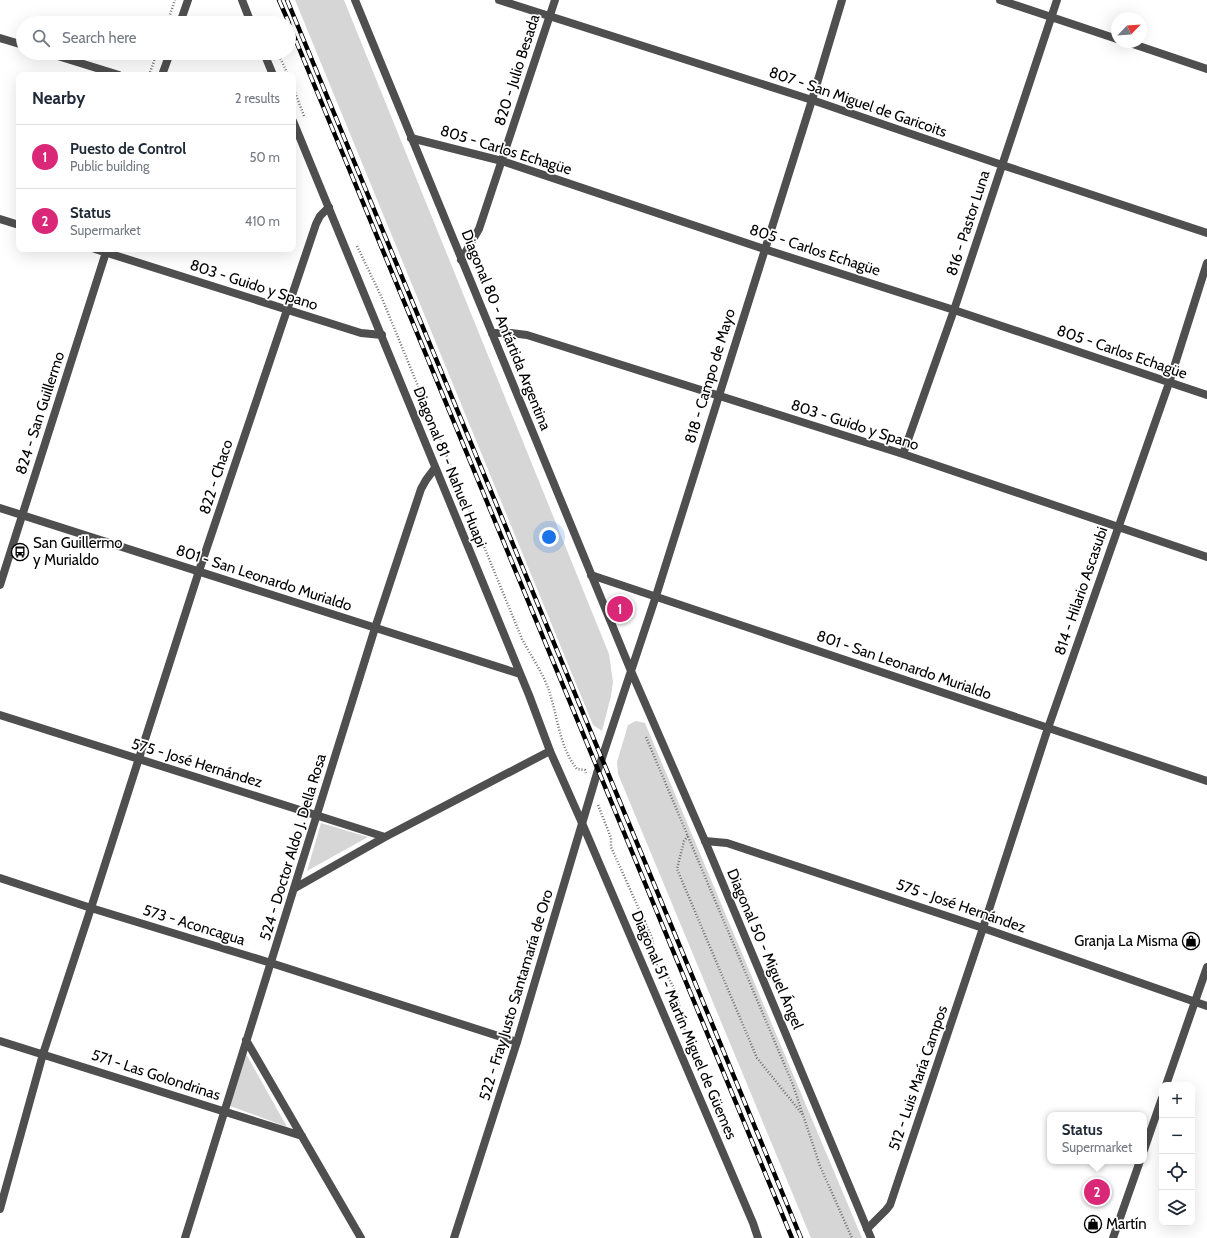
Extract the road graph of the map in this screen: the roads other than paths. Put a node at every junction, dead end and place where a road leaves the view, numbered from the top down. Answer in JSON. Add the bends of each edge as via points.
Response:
{"nodes":[{"id":1,"x":188,"y":0,"type":"edge"},
{"id":2,"x":242,"y":0,"type":"edge"},
{"id":3,"x":355,"y":0,"type":"edge"},
{"id":4,"x":498,"y":0,"type":"edge"},
{"id":5,"x":555,"y":0,"type":"edge"},
{"id":6,"x":842,"y":0,"type":"edge"},
{"id":7,"x":1000,"y":0,"type":"edge"},
{"id":8,"x":1057,"y":0,"type":"edge"},
{"id":9,"x":182,"y":16,"type":"edge"},
{"id":10,"x":248,"y":16,"type":"edge"},
{"id":11,"x":550,"y":16,"type":"junction"},
{"id":12,"x":1051,"y":17,"type":"junction"},
{"id":13,"x":1111,"y":37,"type":"edge"},
{"id":14,"x":0,"y":38,"type":"edge"},
{"id":15,"x":16,"y":43,"type":"edge"},
{"id":16,"x":1145,"y":48,"type":"edge"},
{"id":17,"x":71,"y":60,"type":"edge"},
{"id":18,"x":167,"y":60,"type":"edge"},
{"id":19,"x":267,"y":60,"type":"edge"},
{"id":20,"x":1207,"y":69,"type":"edge"},
{"id":21,"x":109,"y":72,"type":"edge"},
{"id":22,"x":163,"y":72,"type":"edge"},
{"id":23,"x":273,"y":72,"type":"edge"},
{"id":24,"x":812,"y":100,"type":"junction"},
{"id":25,"x":296,"y":128,"type":"edge"},
{"id":26,"x":412,"y":138,"type":"junction"},
{"id":27,"x":502,"y":162,"type":"junction"},
{"id":28,"x":1002,"y":165,"type":"junction"},
{"id":29,"x":329,"y":207,"type":"junction"},
{"id":30,"x":0,"y":220,"type":"edge"},
{"id":31,"x":16,"y":224,"type":"edge"},
{"id":32,"x":1207,"y":233,"type":"edge"},
{"id":33,"x":764,"y":249,"type":"junction"},
{"id":34,"x":106,"y":252,"type":"edge"},
{"id":35,"x":109,"y":252,"type":"edge"},
{"id":36,"x":462,"y":260,"type":"junction"},
{"id":37,"x":1207,"y":262,"type":"edge"},
{"id":38,"x":286,"y":310,"type":"junction"},
{"id":39,"x":954,"y":310,"type":"junction"},
{"id":40,"x":492,"y":333,"type":"junction"},
{"id":41,"x":382,"y":334,"type":"junction"},
{"id":42,"x":1169,"y":383,"type":"junction"},
{"id":43,"x":719,"y":396,"type":"junction"},
{"id":44,"x":1207,"y":396,"type":"edge"},
{"id":45,"x":903,"y":454,"type":"junction"},
{"id":46,"x":435,"y":468,"type":"junction"},
{"id":47,"x":0,"y":508,"type":"edge"},
{"id":48,"x":23,"y":515,"type":"junction"},
{"id":49,"x":1118,"y":527,"type":"junction"},
{"id":50,"x":1207,"y":557,"type":"edge"},
{"id":51,"x":200,"y":571,"type":"junction"},
{"id":52,"x":591,"y":575,"type":"junction"},
{"id":53,"x":0,"y":585,"type":"edge"},
{"id":54,"x":656,"y":596,"type":"junction"},
{"id":55,"x":375,"y":628,"type":"junction"},
{"id":56,"x":631,"y":671,"type":"junction"},
{"id":57,"x":520,"y":674,"type":"junction"},
{"id":58,"x":0,"y":715,"type":"edge"},
{"id":59,"x":1048,"y":728,"type":"junction"},
{"id":60,"x":550,"y":751,"type":"junction"},
{"id":61,"x":602,"y":758,"type":"joint"},
{"id":62,"x":138,"y":760,"type":"junction"},
{"id":63,"x":1207,"y":781,"type":"edge"},
{"id":64,"x":317,"y":816,"type":"junction"},
{"id":65,"x":582,"y":823,"type":"junction"},
{"id":66,"x":385,"y":837,"type":"junction"},
{"id":67,"x":705,"y":841,"type":"junction"},
{"id":68,"x":0,"y":878,"type":"edge"},
{"id":69,"x":295,"y":888,"type":"junction"},
{"id":70,"x":91,"y":908,"type":"junction"},
{"id":71,"x":983,"y":928,"type":"junction"},
{"id":72,"x":271,"y":963,"type":"junction"},
{"id":73,"x":1207,"y":967,"type":"edge"},
{"id":74,"x":1195,"y":1002,"type":"junction"},
{"id":75,"x":1207,"y":1006,"type":"edge"},
{"id":76,"x":246,"y":1040,"type":"junction"},
{"id":77,"x":0,"y":1041,"type":"edge"},
{"id":78,"x":517,"y":1042,"type":"junction"},
{"id":79,"x":43,"y":1054,"type":"junction"},
{"id":80,"x":1167,"y":1082,"type":"edge"},
{"id":81,"x":1159,"y":1107,"type":"edge"},
{"id":82,"x":224,"y":1111,"type":"junction"},
{"id":83,"x":302,"y":1136,"type":"junction"},
{"id":84,"x":1147,"y":1141,"type":"edge"},
{"id":85,"x":1139,"y":1164,"type":"edge"},
{"id":86,"x":0,"y":1209,"type":"edge"},
{"id":87,"x":867,"y":1229,"type":"junction"},
{"id":88,"x":185,"y":1238,"type":"edge"},
{"id":89,"x":361,"y":1238,"type":"edge"},
{"id":90,"x":454,"y":1238,"type":"edge"},
{"id":91,"x":758,"y":1238,"type":"edge"},
{"id":92,"x":871,"y":1238,"type":"edge"},
{"id":93,"x":1113,"y":1238,"type":"edge"}],
"edges":[{"from":1,"to":9,"type":"street"},
{"from":2,"to":10,"type":"street"},
{"from":3,"to":26,"type":"street","name":"Diagonal 80 - Antártida Argentina"},
{"from":4,"to":11,"type":"street","name":"807 - San Miguel de Garicoits"},
{"from":5,"to":11,"type":"street","name":"820 - Julio Besada"},
{"from":6,"to":24,"type":"street","name":"818 - Campo de Mayo"},
{"from":7,"to":12,"type":"street"},
{"from":8,"to":12,"type":"street","name":"816 - Pastor Luna"},
{"from":11,"to":24,"type":"street","name":"807 - San Miguel de Garicoits"},
{"from":11,"to":27,"type":"street","name":"820 - Julio Besada"},
{"from":12,"to":13,"type":"street"},
{"from":12,"to":28,"type":"street","name":"816 - Pastor Luna"},
{"from":14,"to":15,"type":"street"},
{"from":16,"to":20,"type":"street"},
{"from":17,"to":21,"type":"street"},
{"from":18,"to":22,"type":"street"},
{"from":19,"to":23,"type":"street"},
{"from":24,"to":28,"type":"street","name":"807 - San Miguel de Garicoits"},
{"from":24,"to":33,"type":"street","name":"818 - Campo de Mayo"},
{"from":25,"to":29,"type":"street","name":"Diagonal 81 - Nahuel Huapi"},
{"from":26,"to":27,"type":"street","name":"805 - Carlos Echagüe"},
{"from":26,"to":36,"type":"street","name":"Diagonal 80 - Antártida Argentina"},
{"from":27,"to":33,"type":"street","name":"805 - Carlos Echagüe"},
{"from":27,"to":36,"type":"street","name":"820 - Julio Besada","via":[[479,229]]},
{"from":28,"to":32,"type":"street","name":"807 - San Miguel de Garicoits"},
{"from":28,"to":39,"type":"street","name":"816 - Pastor Luna"},
{"from":29,"to":38,"type":"street","name":"822 - Chaco","via":[[316,224]]},
{"from":29,"to":41,"type":"street","name":"Diagonal 81 - Nahuel Huapi"},
{"from":30,"to":31,"type":"street"},
{"from":33,"to":39,"type":"street","name":"805 - Carlos Echagüe"},
{"from":33,"to":43,"type":"street","name":"818 - Campo de Mayo"},
{"from":34,"to":48,"type":"street","name":"824 - San Guillermo"},
{"from":35,"to":38,"type":"street","name":"803 - Guido y Spano"},
{"from":36,"to":40,"type":"street","name":"Diagonal 80 - Antártida Argentina"},
{"from":37,"to":42,"type":"street","name":"814 - Hilario Ascasubi"},
{"from":38,"to":41,"type":"street","name":"803 - Guido y Spano","via":[[360,333]]},
{"from":38,"to":51,"type":"street","name":"822 - Chaco"},
{"from":39,"to":42,"type":"street","name":"805 - Carlos Echagüe"},
{"from":39,"to":45,"type":"street","name":"816 - Pastor Luna"},
{"from":40,"to":43,"type":"street","name":"803 - Guido y Spano","via":[[527,335]]},
{"from":40,"to":52,"type":"street","name":"Diagonal 80 - Antártida Argentina"},
{"from":41,"to":46,"type":"street","name":"Diagonal 81 - Nahuel Huapi"},
{"from":42,"to":44,"type":"street","name":"805 - Carlos Echagüe"},
{"from":42,"to":49,"type":"street","name":"814 - Hilario Ascasubi"},
{"from":43,"to":45,"type":"street","name":"803 - Guido y Spano"},
{"from":43,"to":54,"type":"street","name":"818 - Campo de Mayo"},
{"from":45,"to":49,"type":"street","name":"803 - Guido y Spano"},
{"from":46,"to":55,"type":"street","name":"524 - Doctor Aldo J. Della Rosa","via":[[421,490]]},
{"from":46,"to":57,"type":"street","name":"Diagonal 81 - Nahuel Huapi"},
{"from":47,"to":48,"type":"street","name":"801 - San Leonardo Murialdo"},
{"from":48,"to":51,"type":"street","name":"801 - San Leonardo Murialdo"},
{"from":48,"to":53,"type":"street","name":"824 - San Guillermo"},
{"from":49,"to":50,"type":"street","name":"803 - Guido y Spano"},
{"from":49,"to":59,"type":"street","name":"814 - Hilario Ascasubi"},
{"from":51,"to":55,"type":"street","name":"801 - San Leonardo Murialdo"},
{"from":51,"to":62,"type":"street","name":"822 - Chaco"},
{"from":52,"to":54,"type":"street","name":"801 - San Leonardo Murialdo"},
{"from":52,"to":56,"type":"street","name":"Diagonal 80 - Antártida Argentina"},
{"from":54,"to":56,"type":"street","name":"818 - Campo de Mayo"},
{"from":54,"to":59,"type":"street","name":"801 - San Leonardo Murialdo"},
{"from":55,"to":57,"type":"street","name":"801 - San Leonardo Murialdo"},
{"from":55,"to":64,"type":"street","name":"524 - Doctor Aldo J. Della Rosa"},
{"from":56,"to":61,"type":"street","name":"818 - Campo de Mayo"},
{"from":56,"to":67,"type":"street","name":"Diagonal 50 - Miguel Ángel"},
{"from":57,"to":60,"type":"street","name":"Diagonal 81 - Nahuel Huapi"},
{"from":58,"to":62,"type":"street","name":"575 - José Hernández"},
{"from":59,"to":63,"type":"street","name":"801 - San Leonardo Murialdo"},
{"from":59,"to":71,"type":"street","name":"814 - Hilario Ascasubi"},
{"from":60,"to":65,"type":"street","name":"Diagonal 81 - Nahuel Huapi"},
{"from":60,"to":66,"type":"street"},
{"from":61,"to":65,"type":"street","name":"522 - Fray Justo Santamaría de Oro"},
{"from":62,"to":64,"type":"street","name":"575 - José Hernández"},
{"from":62,"to":70,"type":"street","name":"822 - Chaco"},
{"from":64,"to":66,"type":"street","name":"575 - José Hernández"},
{"from":64,"to":69,"type":"street","name":"524 - Doctor Aldo J. Della Rosa"},
{"from":65,"to":78,"type":"street","name":"522 - Fray Justo Santamaría de Oro"},
{"from":65,"to":91,"type":"street","name":"Diagonal 51 - Martín Miguel de Güemes"},
{"from":66,"to":69,"type":"street"},
{"from":67,"to":71,"type":"street","name":"575 - José Hernández","via":[[727,843]]},
{"from":67,"to":87,"type":"street","name":"Diagonal 50 - Miguel Ángel"},
{"from":68,"to":70,"type":"street","name":"573 - Aconcagua"},
{"from":69,"to":72,"type":"street","name":"524 - Doctor Aldo J. Della Rosa"},
{"from":70,"to":72,"type":"street","name":"573 - Aconcagua"},
{"from":70,"to":79,"type":"street","name":"822 - Chaco"},
{"from":71,"to":74,"type":"street","name":"575 - José Hernández"},
{"from":71,"to":87,"type":"street","name":"512 - Luis María Campos","via":[[890,1205]]},
{"from":72,"to":76,"type":"street","name":"524 - Doctor Aldo J. Della Rosa"},
{"from":72,"to":78,"type":"street","name":"573 - Aconcagua"},
{"from":73,"to":74,"type":"street"},
{"from":74,"to":75,"type":"street","name":"575 - José Hernández"},
{"from":74,"to":80,"type":"street"},
{"from":76,"to":82,"type":"street","name":"524 - Doctor Aldo J. Della Rosa"},
{"from":76,"to":83,"type":"street"},
{"from":77,"to":79,"type":"street","name":"571 - Las Golondrinas"},
{"from":78,"to":90,"type":"street","name":"522 - Fray Justo Santamaría de Oro"},
{"from":79,"to":82,"type":"street","name":"571 - Las Golondrinas"},
{"from":79,"to":86,"type":"street","name":"822 - Chaco"},
{"from":81,"to":84,"type":"street"},
{"from":82,"to":83,"type":"street","name":"571 - Las Golondrinas"},
{"from":82,"to":88,"type":"street","name":"524 - Doctor Aldo J. Della Rosa"},
{"from":83,"to":89,"type":"street"},
{"from":85,"to":93,"type":"street"},
{"from":87,"to":92,"type":"street","name":"Diagonal 50 - Miguel Ángel"}]}
